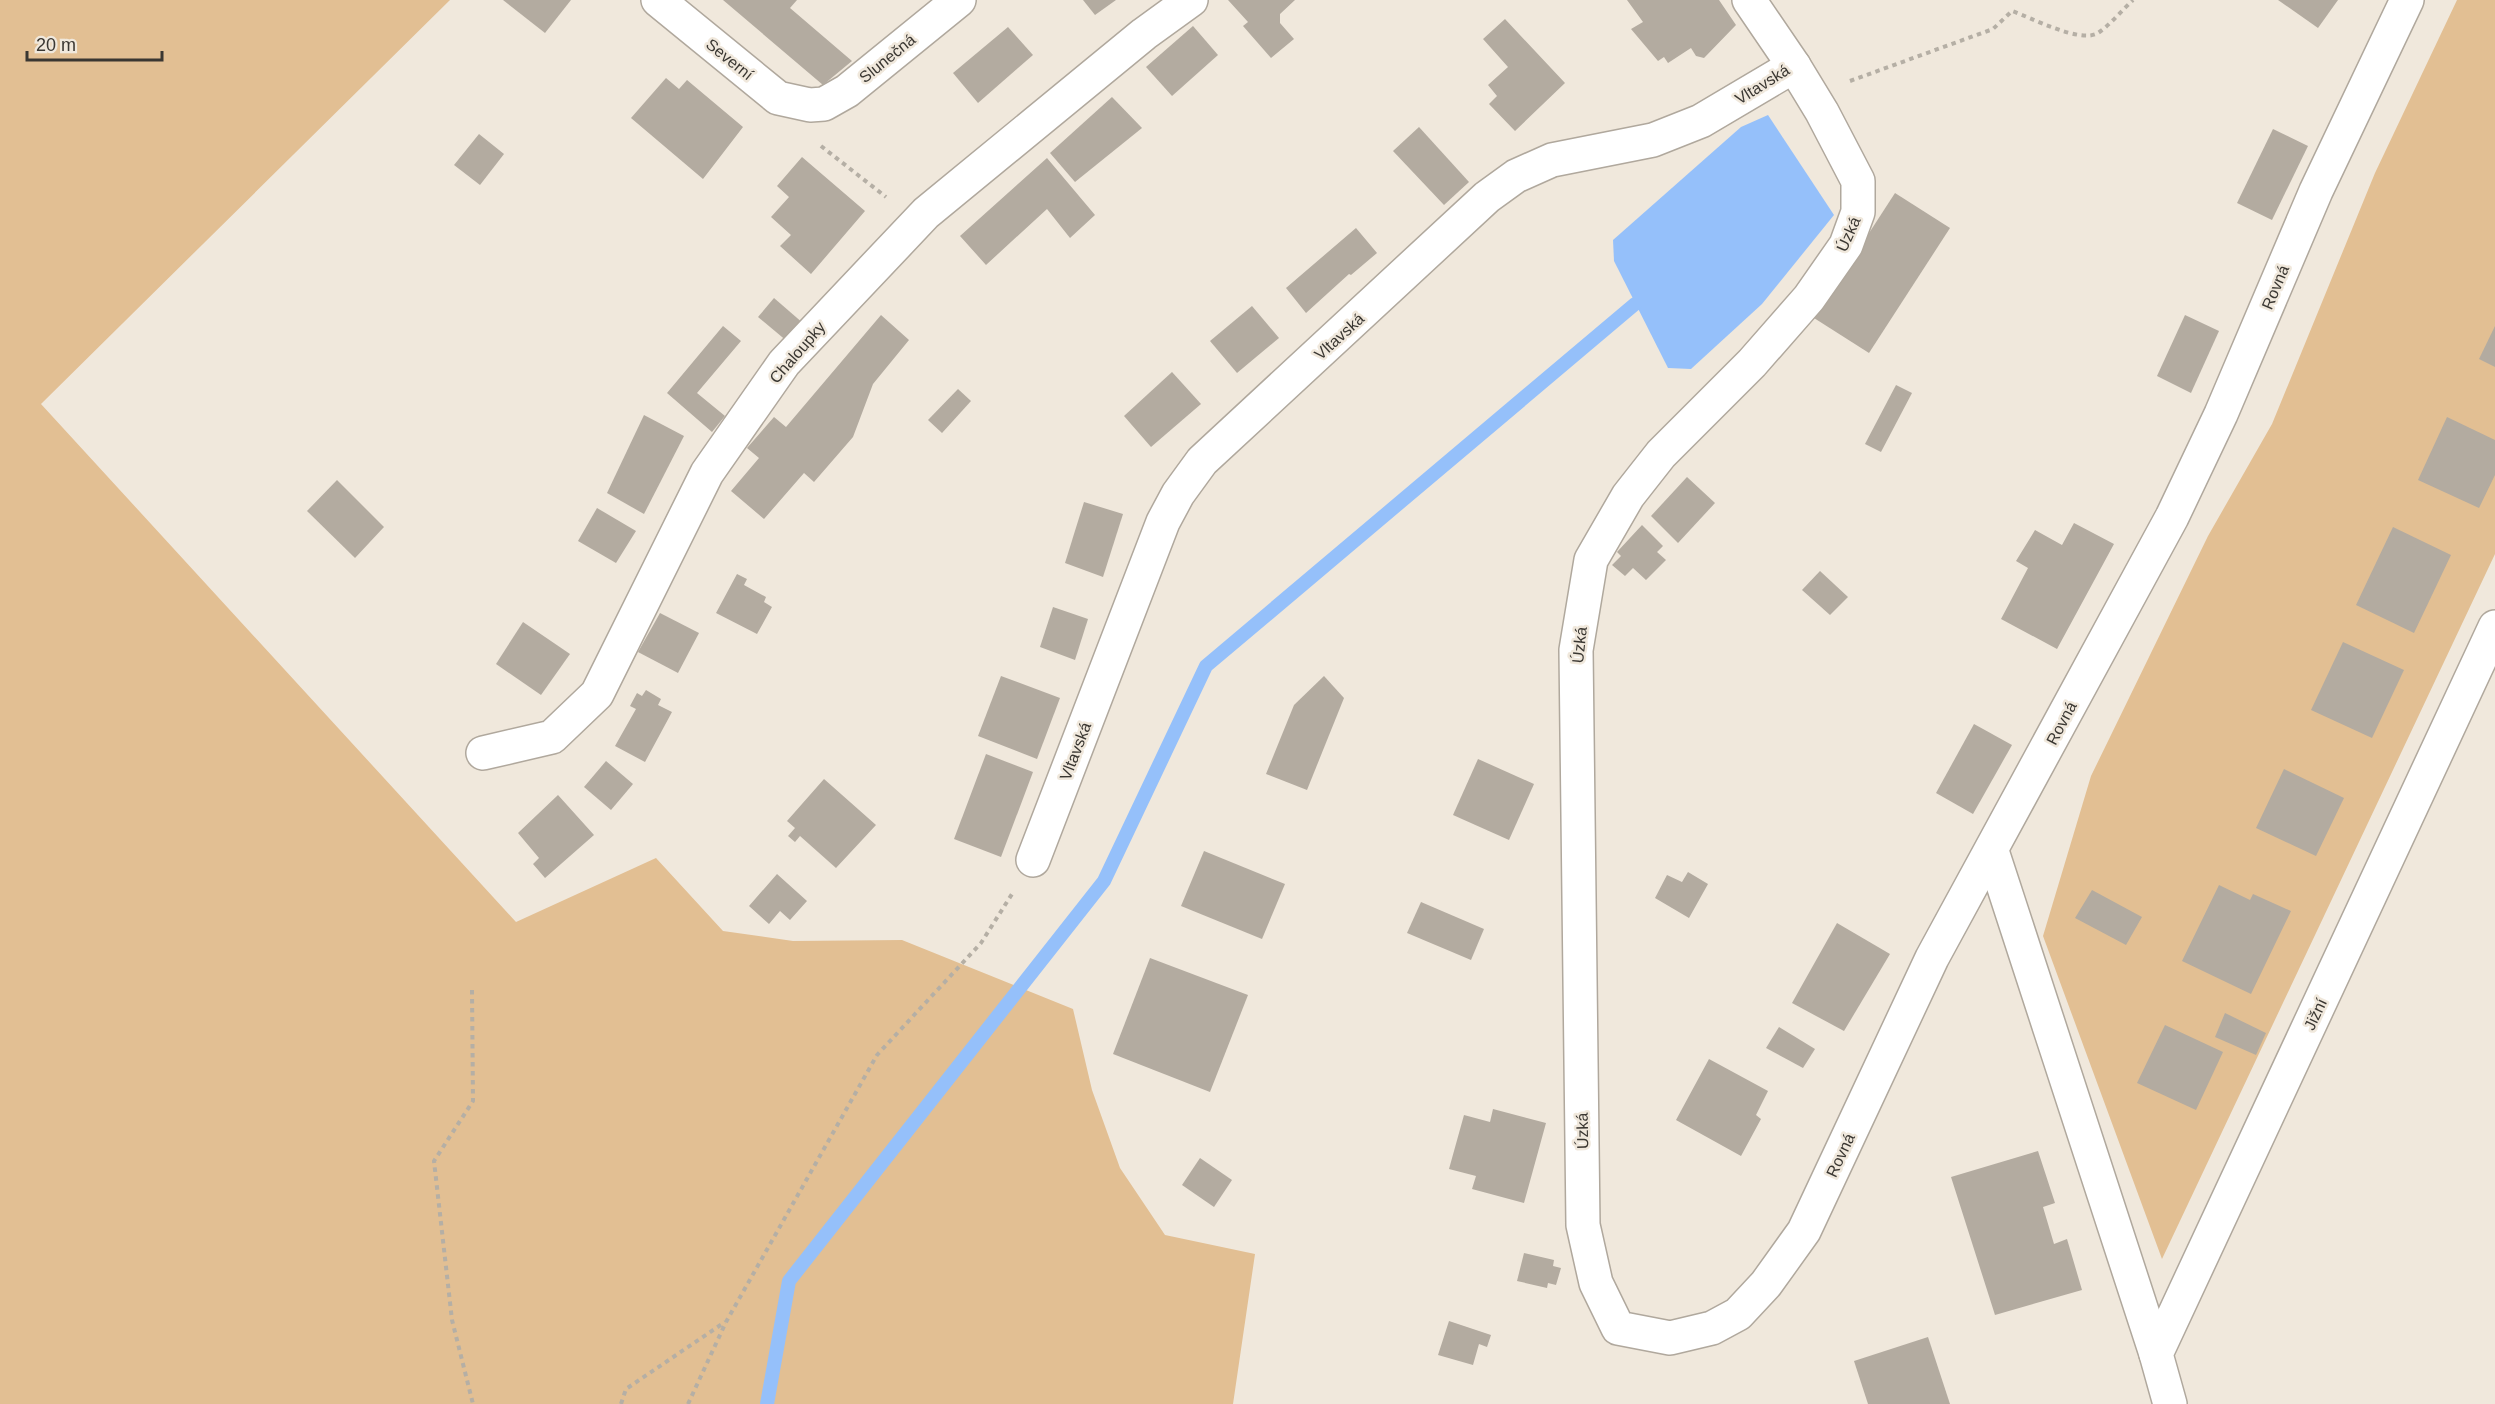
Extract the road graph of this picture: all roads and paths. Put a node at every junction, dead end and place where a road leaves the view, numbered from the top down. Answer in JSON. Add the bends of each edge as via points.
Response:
{"nodes":[{"id":1,"x":658,"y":0,"type":"edge"},
{"id":2,"x":959,"y":0,"type":"edge"},
{"id":3,"x":1191,"y":0,"type":"edge"},
{"id":4,"x":1749,"y":0,"type":"edge"},
{"id":5,"x":2133,"y":0,"type":"edge"},
{"id":6,"x":2407,"y":0,"type":"edge"},
{"id":7,"x":1794,"y":66,"type":"junction"},
{"id":8,"x":1812,"y":95,"type":"junction"},
{"id":9,"x":810,"y":105,"type":"joint"},
{"id":10,"x":819,"y":145,"type":"dead end"},
{"id":11,"x":926,"y":213,"type":"junction"},
{"id":12,"x":2495,"y":627,"type":"edge"},
{"id":13,"x":483,"y":753,"type":"dead end"},
{"id":14,"x":1992,"y":851,"type":"junction"},
{"id":15,"x":1033,"y":860,"type":"joint"},
{"id":16,"x":472,"y":990,"type":"dead end"},
{"id":17,"x":726,"y":1322,"type":"junction"},
{"id":18,"x":1618,"y":1328,"type":"joint"},
{"id":19,"x":2156,"y":1354,"type":"junction"},
{"id":20,"x":473,"y":1404,"type":"edge"},
{"id":21,"x":621,"y":1404,"type":"edge"},
{"id":22,"x":688,"y":1404,"type":"edge"},
{"id":23,"x":2170,"y":1404,"type":"edge"}],
"edges":[{"from":1,"to":9,"type":"street","name":"Severní","via":[[778,98]]},
{"from":2,"to":9,"type":"street","name":"Slunečná","via":[[847,90],[824,104]]},
{"from":3,"to":11,"type":"street","name":"Chaloupky"},
{"from":4,"to":7,"type":"street","name":"Vltavská"},
{"from":5,"to":8,"type":"path","via":[[2097,33],[2088,36],[2043,25],[2012,11],[1993,28]]},
{"from":6,"to":14,"type":"street","name":"Rovná","via":[[2316,191],[2221,414],[2172,517]]},
{"from":7,"to":8,"type":"street","name":"Úzká"},
{"from":7,"to":15,"type":"street","name":"Vltavská","via":[[1701,121],[1653,140],[1552,160],[1516,176],[1487,198],[1202,461],[1163,522]]},
{"from":8,"to":18,"type":"street","name":"Úzká","via":[[1858,181],[1858,212],[1846,244],[1781,331],[1661,454],[1628,496],[1592,560],[1576,650],[1583,1225],[1596,1283]]},
{"from":10,"to":11,"type":"path","via":[[884,197],[910,192]]},
{"from":11,"to":13,"type":"street","name":"Chaloupky","via":[[784,363],[707,473],[597,694],[552,737]]},
{"from":12,"to":19,"type":"street","name":"Jižní"},
{"from":14,"to":18,"type":"street","name":"Rovná","via":[[1932,958],[1804,1231],[1766,1284],[1738,1314],[1713,1328],[1670,1338]]},
{"from":14,"to":19,"type":"street"},
{"from":15,"to":17,"type":"path","via":[[981,943],[877,1055]]},
{"from":16,"to":20,"type":"path","via":[[473,1101],[434,1161],[452,1320]]},
{"from":17,"to":21,"type":"path","via":[[626,1389]]},
{"from":17,"to":22,"type":"path"},
{"from":19,"to":23,"type":"street"}]}
